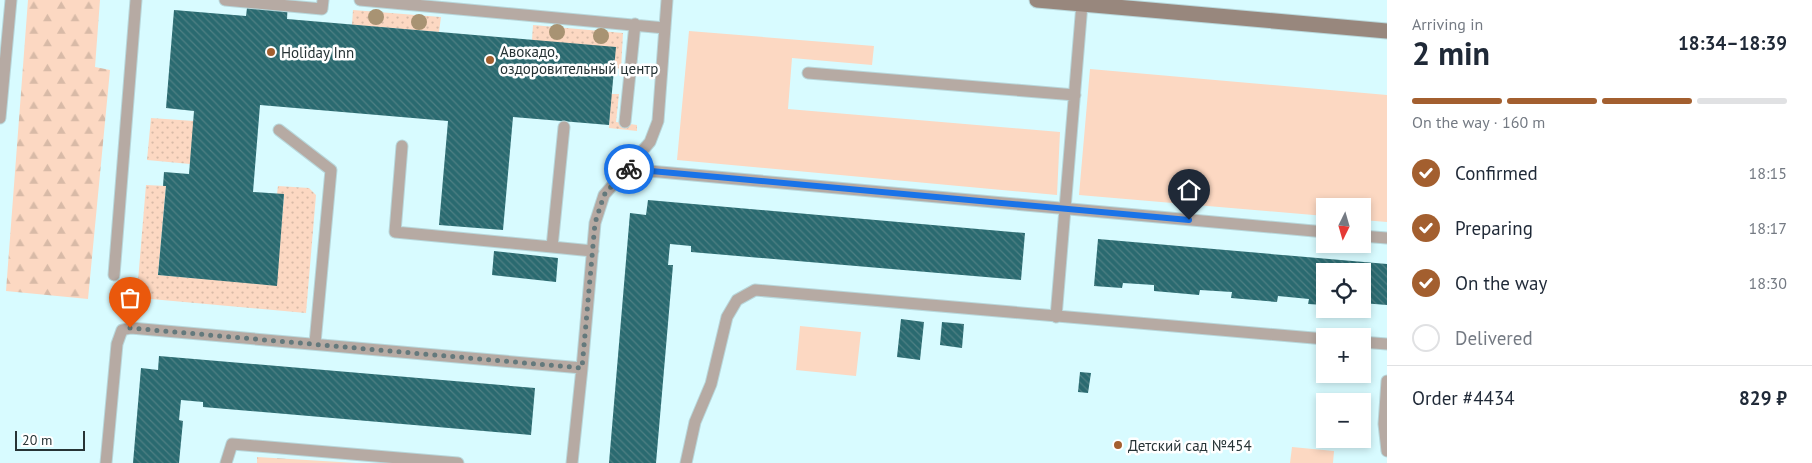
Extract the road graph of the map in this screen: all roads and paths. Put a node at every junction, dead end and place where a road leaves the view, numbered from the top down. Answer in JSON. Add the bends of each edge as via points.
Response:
{"nodes":[{"id":1,"x":11,"y":0,"type":"edge"},
{"id":2,"x":136,"y":0,"type":"edge"},
{"id":3,"x":225,"y":0,"type":"edge"},
{"id":4,"x":323,"y":0,"type":"edge"},
{"id":5,"x":360,"y":0,"type":"edge"},
{"id":6,"x":667,"y":0,"type":"edge"},
{"id":7,"x":1037,"y":0,"type":"edge"},
{"id":8,"x":1082,"y":4,"type":"junction"},
{"id":9,"x":635,"y":24,"type":"junction"},
{"id":10,"x":665,"y":28,"type":"junction"},
{"id":11,"x":1387,"y":31,"type":"edge"},
{"id":12,"x":808,"y":74,"type":"dead end"},
{"id":13,"x":1075,"y":95,"type":"junction"},
{"id":14,"x":0,"y":118,"type":"edge"},
{"id":15,"x":626,"y":122,"type":"dead end"},
{"id":16,"x":564,"y":128,"type":"dead end"},
{"id":17,"x":279,"y":130,"type":"dead end"},
{"id":18,"x":402,"y":146,"type":"dead end"},
{"id":19,"x":626,"y":169,"type":"junction"},
{"id":20,"x":1065,"y":209,"type":"junction"},
{"id":21,"x":1316,"y":231,"type":"edge"},
{"id":22,"x":1371,"y":237,"type":"edge"},
{"id":23,"x":1387,"y":238,"type":"edge"},
{"id":24,"x":552,"y":247,"type":"junction"},
{"id":25,"x":593,"y":251,"type":"junction"},
{"id":26,"x":114,"y":275,"type":"dead end"},
{"id":27,"x":1056,"y":317,"type":"junction"},
{"id":28,"x":1316,"y":338,"type":"edge"},
{"id":29,"x":315,"y":343,"type":"junction"},
{"id":30,"x":1371,"y":343,"type":"edge"},
{"id":31,"x":1387,"y":344,"type":"edge"},
{"id":32,"x":582,"y":368,"type":"junction"},
{"id":33,"x":1387,"y":381,"type":"edge"},
{"id":34,"x":1387,"y":450,"type":"edge"},
{"id":35,"x":106,"y":463,"type":"edge"},
{"id":36,"x":226,"y":463,"type":"edge"},
{"id":37,"x":458,"y":463,"type":"edge"},
{"id":38,"x":572,"y":463,"type":"edge"},
{"id":39,"x":686,"y":463,"type":"edge"}],
"edges":[{"from":1,"to":14,"type":"lane"},
{"from":2,"to":26,"type":"lane"},
{"from":3,"to":4,"type":"lane","via":[[322,9]]},
{"from":5,"to":9,"type":"lane"},
{"from":6,"to":10,"type":"lane"},
{"from":7,"to":8,"type":"main road"},
{"from":8,"to":11,"type":"main road"},
{"from":8,"to":13,"type":"lane"},
{"from":9,"to":10,"type":"lane"},
{"from":9,"to":15,"type":"lane"},
{"from":10,"to":19,"type":"lane","via":[[658,121],[650,142]]},
{"from":12,"to":13,"type":"lane"},
{"from":13,"to":20,"type":"lane"},
{"from":16,"to":24,"type":"lane"},
{"from":17,"to":29,"type":"lane","via":[[331,170]]},
{"from":18,"to":24,"type":"lane","via":[[395,232]]},
{"from":19,"to":20,"type":"lane"},
{"from":19,"to":25,"type":"lane","via":[[604,195],[595,223]]},
{"from":20,"to":21,"type":"lane"},
{"from":20,"to":27,"type":"lane"},
{"from":22,"to":23,"type":"lane"},
{"from":24,"to":25,"type":"lane"},
{"from":25,"to":32,"type":"lane"},
{"from":27,"to":28,"type":"lane"},
{"from":27,"to":39,"type":"lane","via":[[755,290],[737,300],[727,317],[711,384],[695,422]]},
{"from":29,"to":32,"type":"lane"},
{"from":29,"to":35,"type":"lane","via":[[130,328],[122,330],[117,344]]},
{"from":30,"to":31,"type":"lane"},
{"from":32,"to":38,"type":"lane"},
{"from":33,"to":34,"type":"lane","via":[[1384,424]]},
{"from":36,"to":37,"type":"lane","via":[[232,444]]}]}
